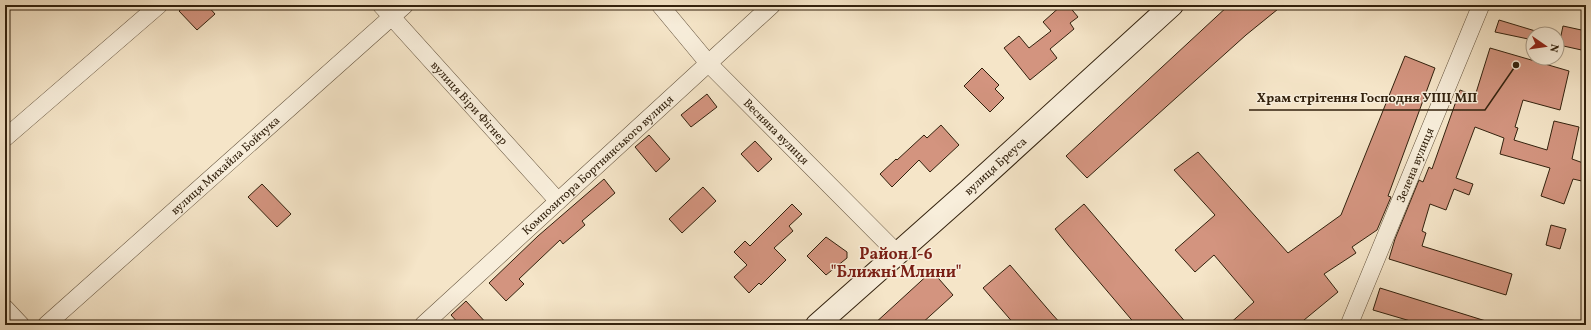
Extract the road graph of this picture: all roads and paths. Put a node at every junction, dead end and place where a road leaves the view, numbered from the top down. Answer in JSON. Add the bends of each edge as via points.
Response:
{"nodes":[{"id":1,"x":404,"y":5,"type":"edge"},
{"id":2,"x":660,"y":5,"type":"edge"},
{"id":3,"x":772,"y":5,"type":"edge"},
{"id":4,"x":1172,"y":5,"type":"edge"},
{"id":5,"x":1481,"y":5,"type":"edge"},
{"id":6,"x":156,"y":6,"type":"edge"},
{"id":7,"x":386,"y":11,"type":"edge"},
{"id":8,"x":709,"y":64,"type":"junction"},
{"id":9,"x":5,"y":138,"type":"edge"},
{"id":10,"x":558,"y":201,"type":"junction"},
{"id":11,"x":898,"y":253,"type":"junction"},
{"id":12,"x":5,"y":308,"type":"edge"},
{"id":13,"x":21,"y":325,"type":"edge"},
{"id":14,"x":46,"y":325,"type":"edge"},
{"id":15,"x":423,"y":325,"type":"edge"},
{"id":16,"x":817,"y":325,"type":"edge"},
{"id":17,"x":1349,"y":325,"type":"edge"}],
"edges":[{"from":1,"to":7,"type":"street","name":"вулиця Михайла Бойчука"},
{"from":2,"to":8,"type":"street","name":"Весняна вулиця"},
{"from":3,"to":8,"type":"street","name":"Композитора Бортнянського вулиця"},
{"from":4,"to":11,"type":"street","name":"вулиця Бреуса"},
{"from":5,"to":17,"type":"street","name":"Зелена вулиця"},
{"from":6,"to":9,"type":"street"},
{"from":7,"to":10,"type":"street","name":"вулиця Віри Фігнер"},
{"from":7,"to":14,"type":"street","name":"вулиця Михайла Бойчука"},
{"from":8,"to":10,"type":"street","name":"Композитора Бортнянського вулиця"},
{"from":8,"to":11,"type":"street","name":"Весняна вулиця"},
{"from":10,"to":15,"type":"street","name":"Композитора Бортнянського вулиця"},
{"from":11,"to":16,"type":"street","name":"вулиця Бреуса"},
{"from":12,"to":13,"type":"street"}]}
